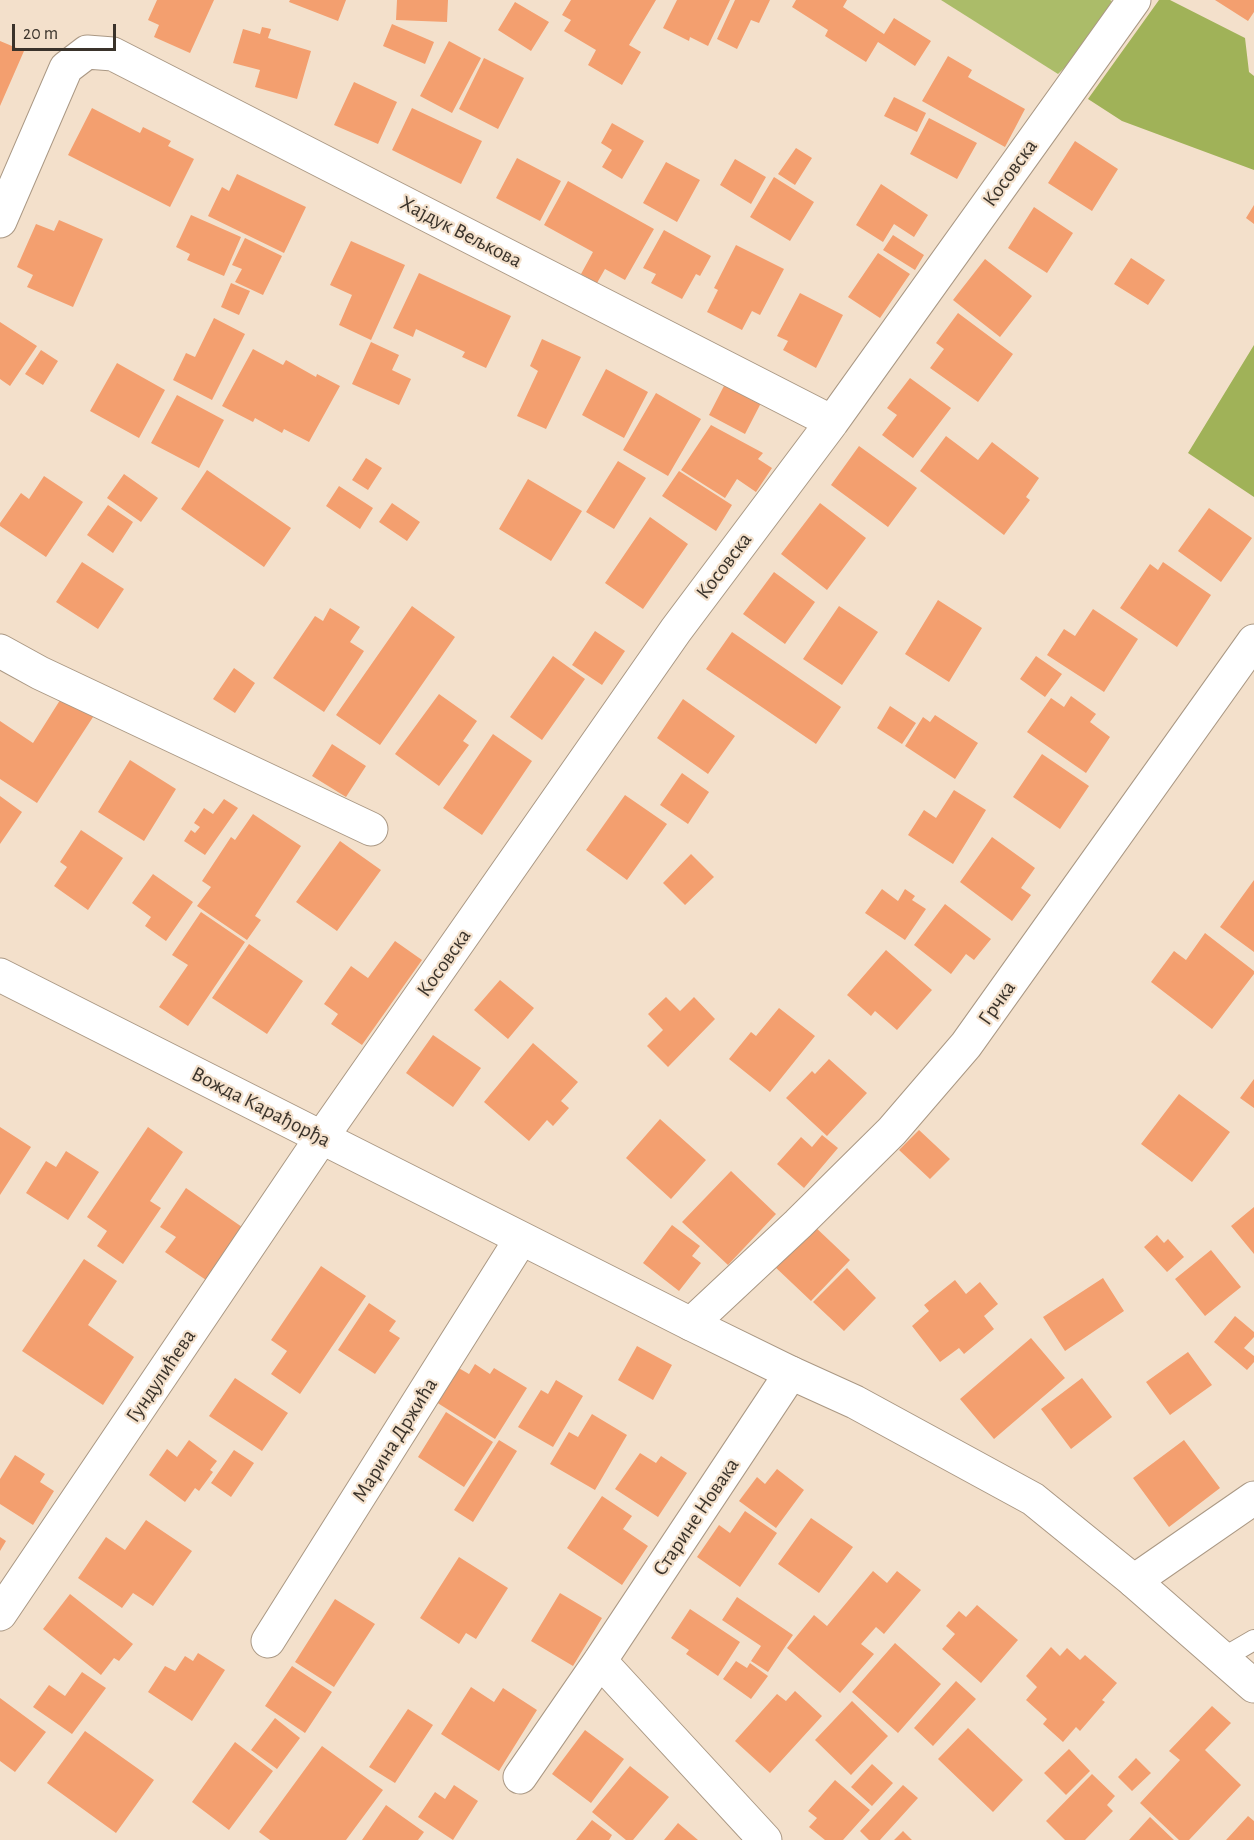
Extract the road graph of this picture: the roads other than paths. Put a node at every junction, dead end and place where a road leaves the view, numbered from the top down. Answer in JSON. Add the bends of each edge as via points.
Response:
{"nodes":[{"id":1,"x":1134,"y":0,"type":"edge"},
{"id":2,"x":0,"y":221,"type":"edge"},
{"id":3,"x":832,"y":422,"type":"junction"},
{"id":4,"x":1254,"y":641,"type":"edge"},
{"id":5,"x":0,"y":651,"type":"edge"},
{"id":6,"x":371,"y":829,"type":"dead end"},
{"id":7,"x":0,"y":975,"type":"edge"},
{"id":8,"x":322,"y":1137,"type":"junction"},
{"id":9,"x":521,"y":1239,"type":"junction"},
{"id":10,"x":691,"y":1324,"type":"junction"},
{"id":11,"x":791,"y":1373,"type":"junction"},
{"id":12,"x":1254,"y":1498,"type":"edge"},
{"id":13,"x":1134,"y":1581,"type":"junction"},
{"id":14,"x":0,"y":1614,"type":"edge"},
{"id":15,"x":1254,"y":1640,"type":"edge"},
{"id":16,"x":268,"y":1641,"type":"dead end"},
{"id":17,"x":1223,"y":1658,"type":"junction"},
{"id":18,"x":600,"y":1661,"type":"junction"},
{"id":19,"x":1254,"y":1686,"type":"edge"},
{"id":20,"x":520,"y":1777,"type":"dead end"},
{"id":21,"x":765,"y":1840,"type":"edge"}],
"edges":[{"from":1,"to":3,"type":"street","name":"Косовска"},
{"from":2,"to":3,"type":"street","name":"Хајдук Вељкова","via":[[66,68],[87,52],[113,54]]},
{"from":3,"to":8,"type":"street","name":"Косовска","via":[[676,630]]},
{"from":4,"to":10,"type":"street","name":"Грчка","via":[[966,1045],[892,1131]]},
{"from":5,"to":6,"type":"street"},
{"from":7,"to":8,"type":"street","name":"Вожда Карађорђа"},
{"from":8,"to":9,"type":"street","name":"Вожда Карађорђа"},
{"from":8,"to":14,"type":"street","name":"Гундулићева"},
{"from":9,"to":10,"type":"street","name":"Вожда Карађорђа"},
{"from":9,"to":16,"type":"street","name":"Марина Држића"},
{"from":10,"to":11,"type":"street","name":"Вожда Карађорђа"},
{"from":11,"to":13,"type":"street","name":"Вожда Карађорђа","via":[[855,1402],[1033,1499]]},
{"from":11,"to":18,"type":"street","name":"Старине Новака"},
{"from":12,"to":13,"type":"street"},
{"from":13,"to":17,"type":"street","name":"Вожда Карађорђа"},
{"from":15,"to":17,"type":"lane"},
{"from":17,"to":19,"type":"street","name":"Вожда Карађорђа"},
{"from":18,"to":20,"type":"street","name":"Старине Новака"},
{"from":18,"to":21,"type":"street"}]}
